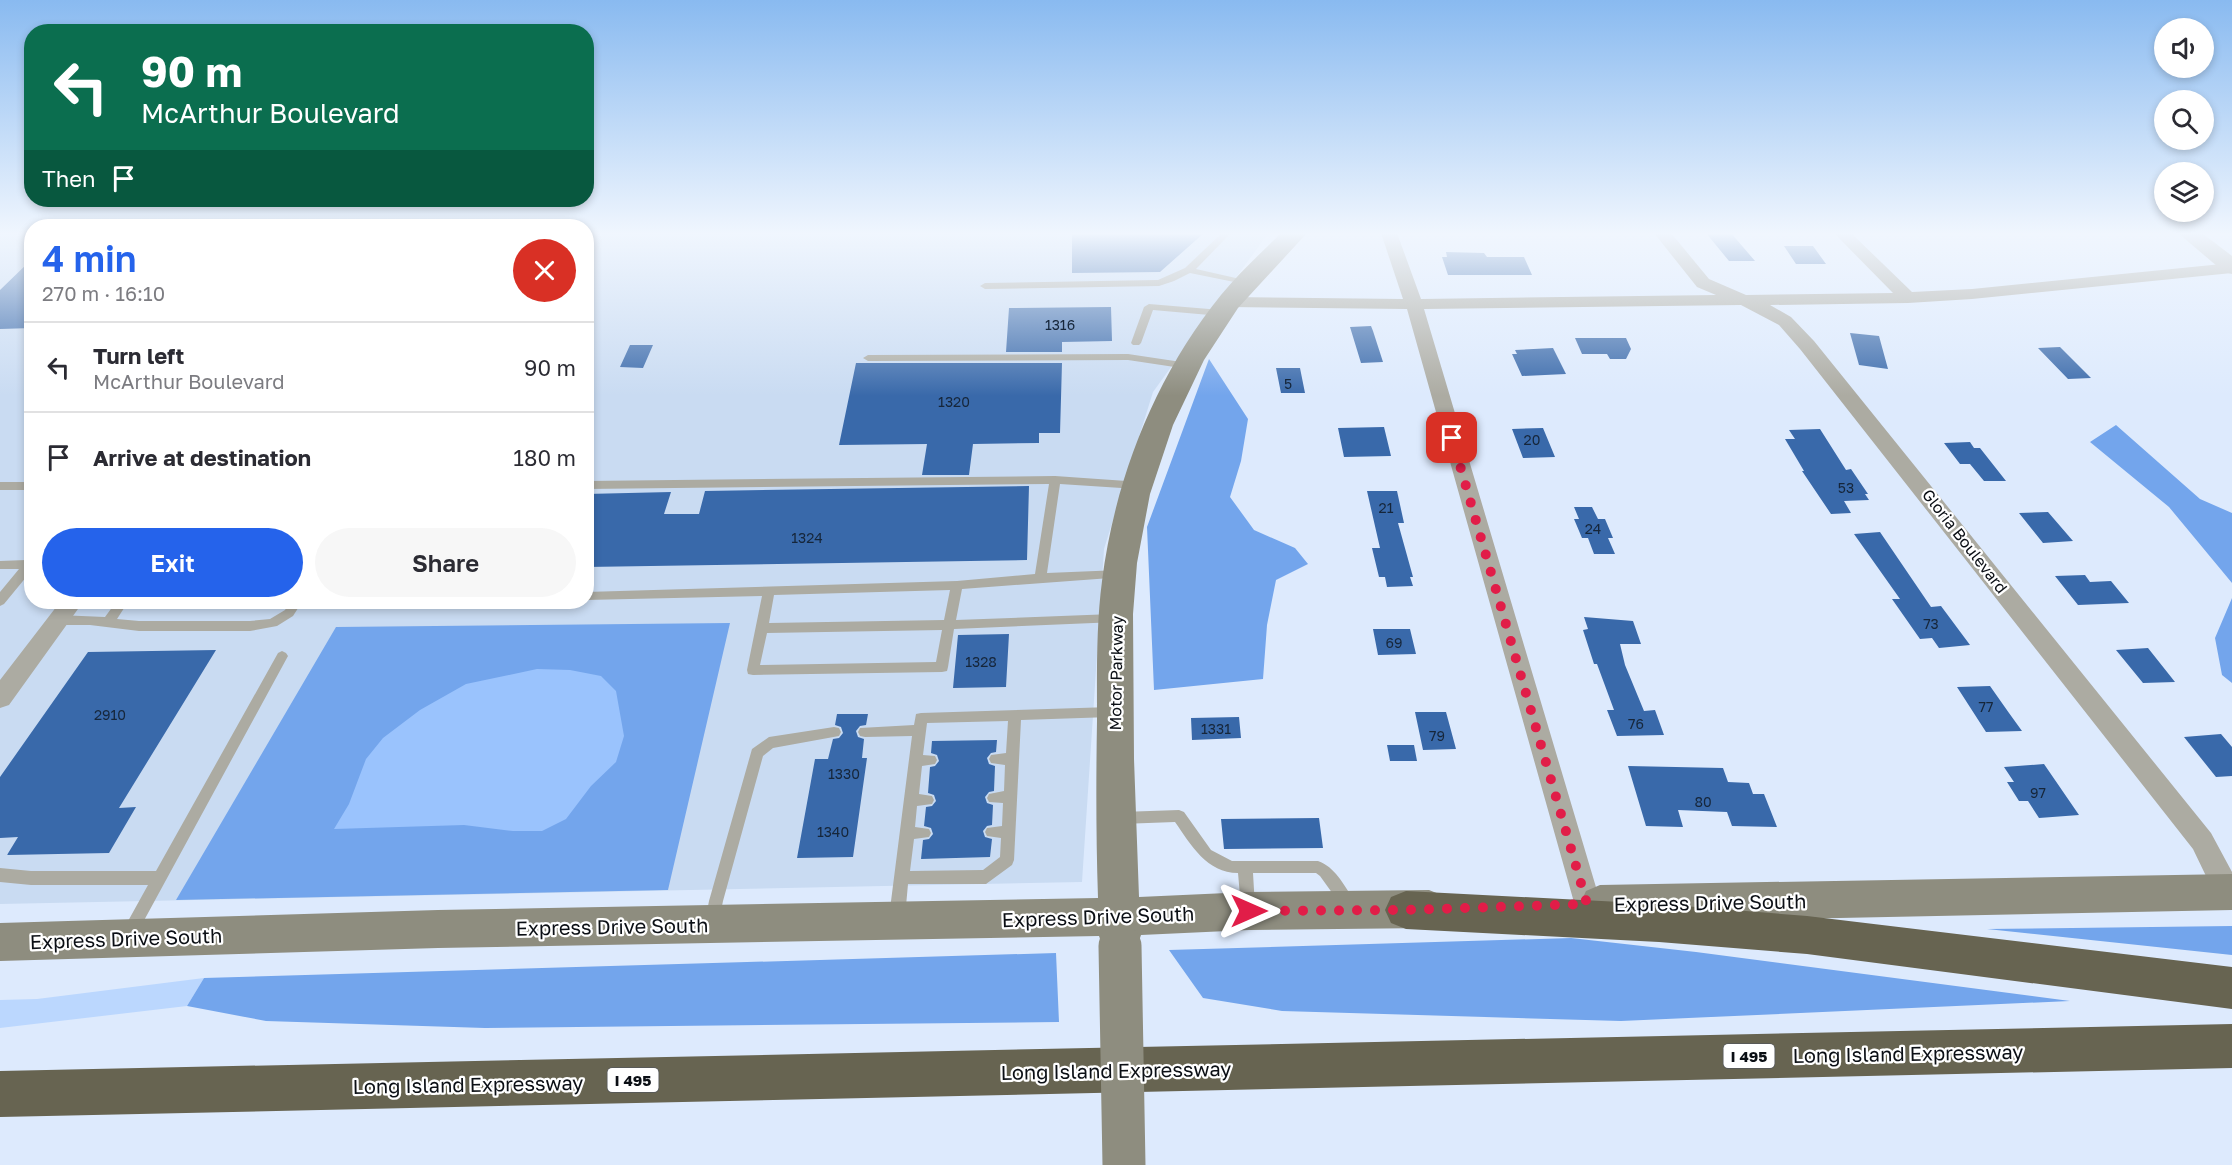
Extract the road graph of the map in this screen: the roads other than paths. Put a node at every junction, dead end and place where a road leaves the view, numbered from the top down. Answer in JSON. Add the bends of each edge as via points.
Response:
{"nodes":[{"id":1,"x":1215,"y":287,"type":"edge"},
{"id":2,"x":1243,"y":287,"type":"edge"},
{"id":3,"x":1408,"y":287,"type":"edge"},
{"id":4,"x":1711,"y":287,"type":"edge"},
{"id":5,"x":1897,"y":287,"type":"edge"},
{"id":6,"x":2036,"y":287,"type":"edge"},
{"id":7,"x":1908,"y":298,"type":"junction"},
{"id":8,"x":1232,"y":299,"type":"junction"},
{"id":9,"x":1740,"y":301,"type":"junction"},
{"id":10,"x":1414,"y":304,"type":"junction"},
{"id":11,"x":1136,"y":343,"type":"dead end"},
{"id":12,"x":868,"y":358,"type":"dead end"},
{"id":13,"x":1188,"y":366,"type":"junction"},
{"id":14,"x":1055,"y":480,"type":"junction"},
{"id":15,"x":594,"y":485,"type":"edge"},
{"id":16,"x":1137,"y":485,"type":"junction"},
{"id":17,"x":0,"y":486,"type":"edge"},
{"id":18,"x":24,"y":486,"type":"edge"},
{"id":19,"x":24,"y":563,"type":"edge"},
{"id":20,"x":0,"y":565,"type":"edge"},
{"id":21,"x":24,"y":572,"type":"edge"},
{"id":22,"x":1120,"y":574,"type":"junction"},
{"id":23,"x":1040,"y":578,"type":"junction"},
{"id":24,"x":957,"y":585,"type":"junction"},
{"id":25,"x":769,"y":591,"type":"junction"},
{"id":26,"x":594,"y":596,"type":"edge"},
{"id":27,"x":0,"y":601,"type":"edge"},
{"id":28,"x":117,"y":609,"type":"edge"},
{"id":29,"x":292,"y":609,"type":"edge"},
{"id":30,"x":65,"y":611,"type":"edge"},
{"id":31,"x":1118,"y":619,"type":"junction"},
{"id":32,"x":108,"y":622,"type":"junction"},
{"id":33,"x":949,"y":625,"type":"junction"},
{"id":34,"x":761,"y":628,"type":"junction"},
{"id":35,"x":282,"y":656,"type":"dead end"},
{"id":36,"x":0,"y":698,"type":"edge"},
{"id":37,"x":1115,"y":712,"type":"junction"},
{"id":38,"x":1014,"y":715,"type":"junction"},
{"id":39,"x":918,"y":730,"type":"junction"},
{"id":40,"x":834,"y":732,"type":"dead end"},
{"id":41,"x":865,"y":732,"type":"dead end"},
{"id":42,"x":996,"y":759,"type":"dead end"},
{"id":43,"x":1013,"y":759,"type":"junction"},
{"id":44,"x":1010,"y":797,"type":"junction"},
{"id":45,"x":994,"y":798,"type":"dead end"},
{"id":46,"x":911,"y":800,"type":"junction"},
{"id":47,"x":927,"y":800,"type":"dead end"},
{"id":48,"x":1116,"y":818,"type":"junction"},
{"id":49,"x":992,"y":832,"type":"dead end"},
{"id":50,"x":1008,"y":832,"type":"junction"},
{"id":51,"x":908,"y":833,"type":"junction"},
{"id":52,"x":924,"y":833,"type":"dead end"},
{"id":53,"x":1245,"y":867,"type":"junction"},
{"id":54,"x":0,"y":875,"type":"edge"},
{"id":55,"x":159,"y":878,"type":"junction"},
{"id":56,"x":902,"y":878,"type":"junction"},
{"id":57,"x":2230,"y":892,"type":"edge"},
{"id":58,"x":1587,"y":904,"type":"junction"},
{"id":59,"x":1353,"y":910,"type":"junction"},
{"id":60,"x":1406,"y":910,"type":"junction"},
{"id":61,"x":1249,"y":911,"type":"junction"},
{"id":62,"x":897,"y":921,"type":"junction"},
{"id":63,"x":712,"y":925,"type":"junction"},
{"id":64,"x":1119,"y":932,"type":"junction"},
{"id":65,"x":126,"y":938,"type":"junction"},
{"id":66,"x":0,"y":942,"type":"edge"},
{"id":67,"x":2232,"y":988,"type":"edge"},
{"id":68,"x":2232,"y":1046,"type":"edge"},
{"id":69,"x":0,"y":1094,"type":"edge"},
{"id":70,"x":1125,"y":1165,"type":"edge"}],
"edges":[{"from":1,"to":8,"type":"lane"},
{"from":2,"to":8,"type":"main road","name":"Motor Parkway"},
{"from":3,"to":10,"type":"street"},
{"from":4,"to":9,"type":"street","name":"Gloria Boulevard"},
{"from":5,"to":7,"type":"street"},
{"from":6,"to":7,"type":"street"},
{"from":7,"to":9,"type":"street"},
{"from":8,"to":10,"type":"street"},
{"from":8,"to":11,"type":"lane","via":[[1149,307]]},
{"from":8,"to":13,"type":"main road","name":"Motor Parkway"},
{"from":9,"to":10,"type":"street"},
{"from":9,"to":57,"type":"street","name":"Gloria Boulevard","via":[[1785,321],[1845,390],[2202,841]]},
{"from":10,"to":58,"type":"street"},
{"from":12,"to":13,"type":"lane","via":[[1128,357]]},
{"from":13,"to":16,"type":"main road","name":"Motor Parkway","via":[[1154,435]]},
{"from":14,"to":15,"type":"lane"},
{"from":14,"to":16,"type":"lane"},
{"from":14,"to":23,"type":"lane"},
{"from":16,"to":22,"type":"main road","name":"Motor Parkway"},
{"from":17,"to":18,"type":"lane"},
{"from":19,"to":20,"type":"lane"},
{"from":21,"to":27,"type":"lane"},
{"from":22,"to":23,"type":"lane"},
{"from":22,"to":31,"type":"main road","name":"Motor Parkway"},
{"from":23,"to":24,"type":"lane"},
{"from":24,"to":25,"type":"lane"},
{"from":24,"to":33,"type":"lane"},
{"from":25,"to":26,"type":"lane"},
{"from":25,"to":34,"type":"lane"},
{"from":28,"to":32,"type":"lane"},
{"from":29,"to":32,"type":"lane","via":[[264,625],[159,627]]},
{"from":30,"to":32,"type":"lane"},
{"from":30,"to":36,"type":"street"},
{"from":31,"to":33,"type":"lane"},
{"from":31,"to":37,"type":"main road","name":"Motor Parkway"},
{"from":33,"to":34,"type":"lane"},
{"from":33,"to":34,"type":"lane","via":[[942,667],[753,670]]},
{"from":35,"to":55,"type":"lane"},
{"from":37,"to":38,"type":"lane"},
{"from":37,"to":48,"type":"main road","name":"Motor Parkway"},
{"from":38,"to":39,"type":"lane","via":[[921,718]]},
{"from":38,"to":43,"type":"lane"},
{"from":39,"to":41,"type":"lane"},
{"from":39,"to":46,"type":"lane","via":[[924,760]]},
{"from":40,"to":63,"type":"lane","via":[[769,742],[757,753]]},
{"from":42,"to":43,"type":"lane"},
{"from":43,"to":44,"type":"lane"},
{"from":44,"to":45,"type":"lane"},
{"from":44,"to":50,"type":"lane"},
{"from":46,"to":47,"type":"lane"},
{"from":46,"to":51,"type":"lane"},
{"from":48,"to":53,"type":"lane","via":[[1179,816],[1206,854],[1230,867]]},
{"from":48,"to":64,"type":"main road","name":"Motor Parkway"},
{"from":49,"to":50,"type":"lane"},
{"from":50,"to":56,"type":"lane","via":[[1007,861],[986,877]]},
{"from":51,"to":52,"type":"lane"},
{"from":51,"to":56,"type":"lane"},
{"from":53,"to":59,"type":"lane","via":[[1318,867]]},
{"from":53,"to":61,"type":"lane"},
{"from":54,"to":55,"type":"lane"},
{"from":55,"to":65,"type":"lane"},
{"from":56,"to":62,"type":"lane"},
{"from":57,"to":58,"type":"main road","name":"Express Drive South"},
{"from":58,"to":60,"type":"main road","name":"Express Drive South"},
{"from":59,"to":60,"type":"main road","name":"Express Drive South"},
{"from":59,"to":61,"type":"main road","name":"Express Drive South"},
{"from":60,"to":67,"type":"highway","via":[[1807,935]]},
{"from":61,"to":64,"type":"main road","name":"Express Drive South"},
{"from":62,"to":63,"type":"main road","name":"Express Drive South"},
{"from":62,"to":64,"type":"main road","name":"Express Drive South"},
{"from":63,"to":65,"type":"main road","name":"Express Drive South"},
{"from":64,"to":70,"type":"main road","name":"Motor Parkway","bridge":true},
{"from":65,"to":66,"type":"main road","name":"Express Drive South"},
{"from":68,"to":69,"type":"highway","name":"Long Island Expressway","number":"I 495"}]}
